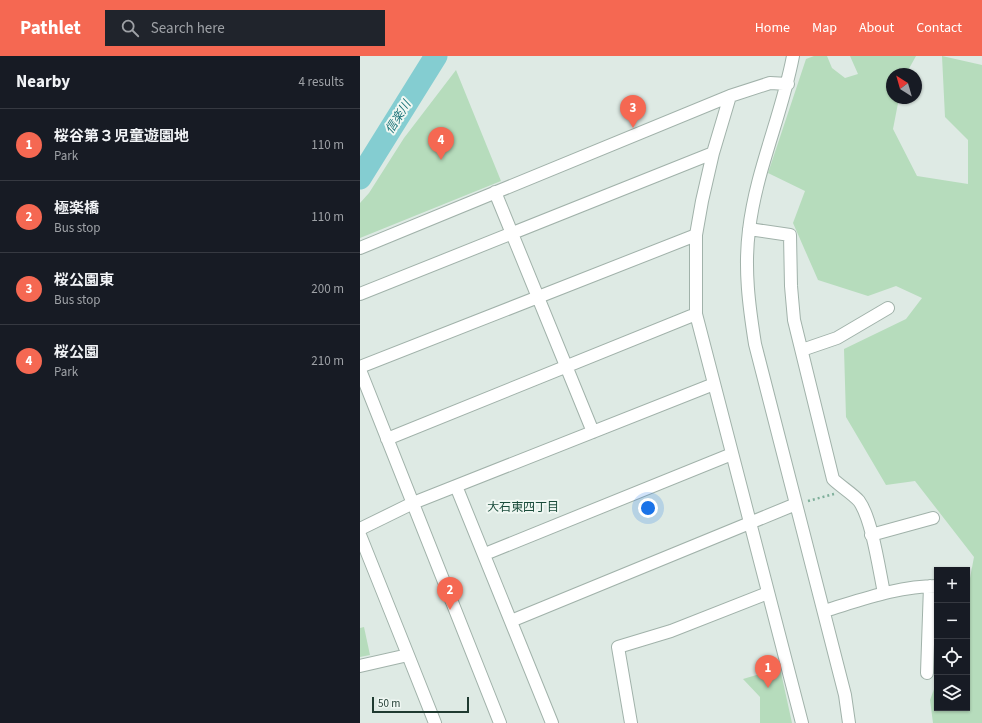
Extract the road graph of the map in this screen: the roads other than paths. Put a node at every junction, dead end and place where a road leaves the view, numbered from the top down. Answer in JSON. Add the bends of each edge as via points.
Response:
{"nodes":[{"id":1,"x":793,"y":56,"type":"edge"},
{"id":2,"x":788,"y":84,"type":"junction"},
{"id":3,"x":730,"y":96,"type":"junction"},
{"id":4,"x":713,"y":153,"type":"junction"},
{"id":5,"x":495,"y":192,"type":"junction"},
{"id":6,"x":749,"y":229,"type":"junction"},
{"id":7,"x":512,"y":234,"type":"junction"},
{"id":8,"x":696,"y":235,"type":"junction"},
{"id":9,"x":360,"y":248,"type":"edge"},
{"id":10,"x":360,"y":294,"type":"edge"},
{"id":11,"x":538,"y":297,"type":"junction"},
{"id":12,"x":888,"y":308,"type":"dead end"},
{"id":13,"x":696,"y":314,"type":"junction"},
{"id":14,"x":802,"y":350,"type":"junction"},
{"id":15,"x":566,"y":367,"type":"junction"},
{"id":16,"x":360,"y":369,"type":"edge"},
{"id":17,"x":714,"y":384,"type":"junction"},
{"id":18,"x":592,"y":432,"type":"junction"},
{"id":19,"x":387,"y":439,"type":"junction"},
{"id":20,"x":732,"y":454,"type":"junction"},
{"id":21,"x":456,"y":486,"type":"junction"},
{"id":22,"x":413,"y":503,"type":"junction"},
{"id":23,"x":796,"y":504,"type":"junction"},
{"id":24,"x":933,"y":518,"type":"dead end"},
{"id":25,"x":750,"y":523,"type":"junction"},
{"id":26,"x":360,"y":529,"type":"edge"},
{"id":27,"x":871,"y":535,"type":"junction"},
{"id":28,"x":360,"y":536,"type":"edge"},
{"id":29,"x":485,"y":554,"type":"junction"},
{"id":30,"x":934,"y":586,"type":"edge"},
{"id":31,"x":768,"y":593,"type":"junction"},
{"id":32,"x":884,"y":593,"type":"junction"},
{"id":33,"x":824,"y":611,"type":"junction"},
{"id":34,"x":511,"y":621,"type":"junction"},
{"id":35,"x":408,"y":655,"type":"junction"},
{"id":36,"x":360,"y":666,"type":"edge"},
{"id":37,"x":926,"y":673,"type":"dead end"},
{"id":38,"x":436,"y":723,"type":"edge"},
{"id":39,"x":500,"y":723,"type":"edge"},
{"id":40,"x":552,"y":723,"type":"edge"},
{"id":41,"x":631,"y":723,"type":"edge"},
{"id":42,"x":802,"y":723,"type":"edge"},
{"id":43,"x":848,"y":723,"type":"edge"}],
"edges":[{"from":1,"to":2,"type":"street"},
{"from":2,"to":3,"type":"street","via":[[770,84]]},
{"from":2,"to":6,"type":"street","via":[[771,134]]},
{"from":3,"to":4,"type":"street"},
{"from":3,"to":5,"type":"street"},
{"from":4,"to":7,"type":"street"},
{"from":4,"to":8,"type":"street"},
{"from":5,"to":7,"type":"street"},
{"from":5,"to":9,"type":"street"},
{"from":6,"to":14,"type":"street","via":[[790,235],[790,286],[794,320]]},
{"from":6,"to":23,"type":"street","via":[[746,266],[755,344]]},
{"from":7,"to":10,"type":"street"},
{"from":7,"to":11,"type":"street"},
{"from":8,"to":11,"type":"street"},
{"from":8,"to":13,"type":"street"},
{"from":11,"to":15,"type":"street"},
{"from":11,"to":16,"type":"street"},
{"from":12,"to":14,"type":"street","via":[[837,338]]},
{"from":13,"to":15,"type":"street"},
{"from":13,"to":17,"type":"street"},
{"from":14,"to":27,"type":"street","via":[[833,479],[858,500],[866,513]]},
{"from":15,"to":18,"type":"street"},
{"from":15,"to":19,"type":"street"},
{"from":16,"to":19,"type":"street"},
{"from":17,"to":18,"type":"street"},
{"from":17,"to":20,"type":"street"},
{"from":18,"to":21,"type":"street"},
{"from":19,"to":22,"type":"street"},
{"from":20,"to":25,"type":"street"},
{"from":20,"to":29,"type":"street"},
{"from":21,"to":22,"type":"street"},
{"from":21,"to":29,"type":"street"},
{"from":22,"to":26,"type":"street"},
{"from":22,"to":39,"type":"street"},
{"from":23,"to":25,"type":"street"},
{"from":23,"to":33,"type":"street"},
{"from":24,"to":27,"type":"street"},
{"from":25,"to":31,"type":"street"},
{"from":25,"to":34,"type":"street"},
{"from":27,"to":32,"type":"street"},
{"from":28,"to":35,"type":"street"},
{"from":29,"to":34,"type":"street"},
{"from":30,"to":32,"type":"street","via":[[918,586]]},
{"from":30,"to":37,"type":"street"},
{"from":31,"to":41,"type":"street","via":[[671,631],[618,647]]},
{"from":31,"to":42,"type":"street"},
{"from":32,"to":33,"type":"street"},
{"from":33,"to":43,"type":"street","via":[[845,695]]},
{"from":34,"to":40,"type":"street"},
{"from":35,"to":36,"type":"street"},
{"from":35,"to":38,"type":"street"}]}
